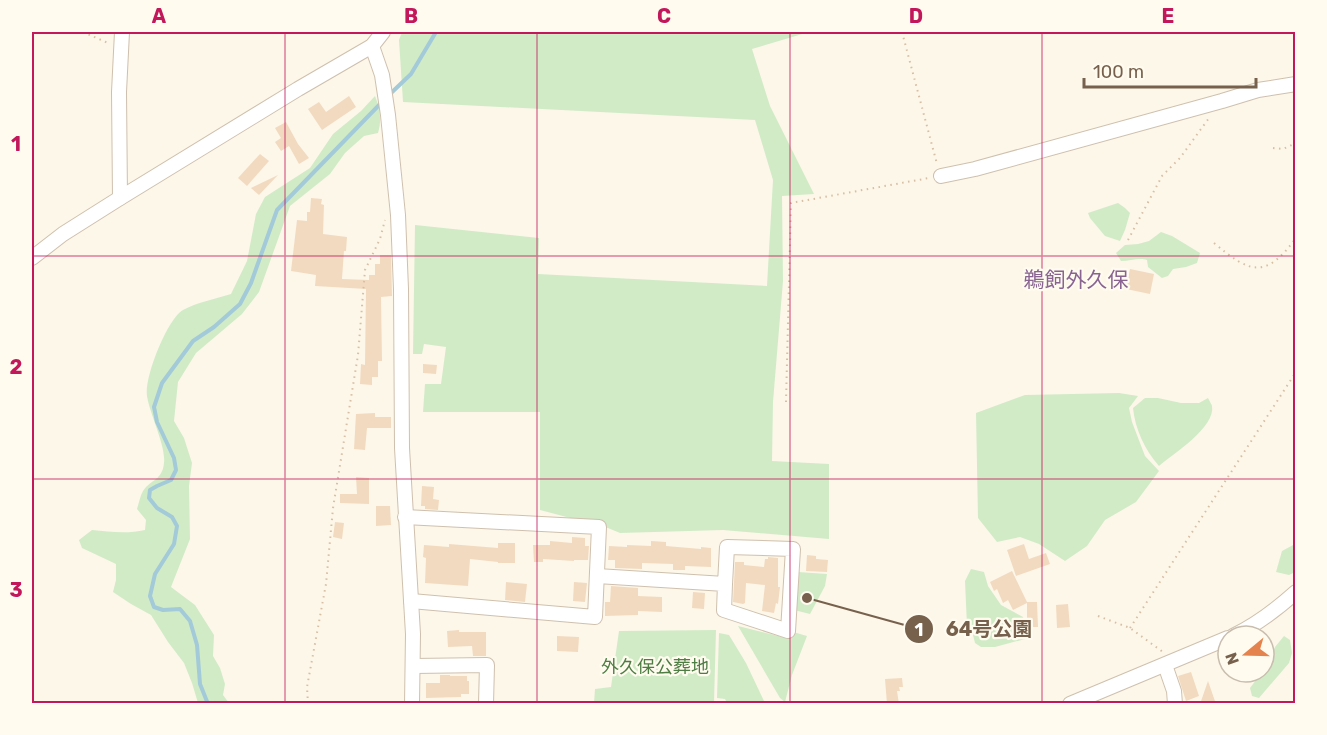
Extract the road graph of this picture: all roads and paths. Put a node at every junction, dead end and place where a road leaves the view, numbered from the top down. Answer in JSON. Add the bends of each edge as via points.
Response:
{"nodes":[{"id":1,"x":83,"y":32,"type":"edge"},
{"id":2,"x":122,"y":32,"type":"edge"},
{"id":3,"x":383,"y":32,"type":"edge"},
{"id":4,"x":902,"y":32,"type":"edge"},
{"id":5,"x":372,"y":46,"type":"junction"},
{"id":6,"x":122,"y":49,"type":"junction"},
{"id":7,"x":1296,"y":84,"type":"edge"},
{"id":8,"x":1222,"y":102,"type":"junction"},
{"id":9,"x":1296,"y":143,"type":"edge"},
{"id":10,"x":1273,"y":148,"type":"dead end"},
{"id":11,"x":940,"y":176,"type":"junction"},
{"id":12,"x":120,"y":198,"type":"junction"},
{"id":13,"x":386,"y":218,"type":"dead end"},
{"id":14,"x":1296,"y":238,"type":"edge"},
{"id":15,"x":1128,"y":240,"type":"dead end"},
{"id":16,"x":1214,"y":243,"type":"dead end"},
{"id":17,"x":32,"y":258,"type":"edge"},
{"id":18,"x":1296,"y":372,"type":"edge"},
{"id":19,"x":786,"y":402,"type":"dead end"},
{"id":20,"x":405,"y":518,"type":"junction"},
{"id":21,"x":597,"y":576,"type":"junction"},
{"id":22,"x":725,"y":584,"type":"junction"},
{"id":23,"x":1296,"y":592,"type":"edge"},
{"id":24,"x":411,"y":601,"type":"junction"},
{"id":25,"x":1098,"y":616,"type":"dead end"},
{"id":26,"x":1253,"y":624,"type":"edge"},
{"id":27,"x":1130,"y":628,"type":"junction"},
{"id":28,"x":1216,"y":643,"type":"edge"},
{"id":29,"x":1167,"y":664,"type":"junction"},
{"id":30,"x":414,"y":666,"type":"junction"},
{"id":31,"x":308,"y":704,"type":"edge"},
{"id":32,"x":412,"y":704,"type":"edge"},
{"id":33,"x":486,"y":704,"type":"edge"},
{"id":34,"x":1070,"y":704,"type":"edge"},
{"id":35,"x":1175,"y":704,"type":"edge"}],
"edges":[{"from":1,"to":6,"type":"path"},
{"from":2,"to":6,"type":"street"},
{"from":3,"to":5,"type":"street"},
{"from":4,"to":11,"type":"path"},
{"from":5,"to":12,"type":"street"},
{"from":5,"to":20,"type":"street","via":[[386,98],[398,215]]},
{"from":6,"to":12,"type":"street"},
{"from":7,"to":8,"type":"street","via":[[1258,90]]},
{"from":8,"to":11,"type":"street"},
{"from":8,"to":15,"type":"path","via":[[1162,176]]},
{"from":9,"to":10,"type":"path","via":[[1283,149]]},
{"from":11,"to":19,"type":"path","via":[[791,203]]},
{"from":12,"to":17,"type":"street"},
{"from":13,"to":31,"type":"path","via":[[365,270],[358,355],[333,508],[326,584],[307,687]]},
{"from":14,"to":16,"type":"path","via":[[1266,267],[1253,268],[1233,259]]},
{"from":18,"to":27,"type":"path"},
{"from":20,"to":21,"type":"street","via":[[599,527]]},
{"from":20,"to":24,"type":"street"},
{"from":21,"to":22,"type":"street"},
{"from":21,"to":24,"type":"street","via":[[595,617]]},
{"from":22,"to":22,"type":"street","via":[[724,610],[788,631],[793,549],[727,547]]},
{"from":23,"to":26,"type":"street"},
{"from":24,"to":30,"type":"street"},
{"from":25,"to":27,"type":"path"},
{"from":27,"to":29,"type":"path","via":[[1165,654]]},
{"from":28,"to":29,"type":"street"},
{"from":29,"to":34,"type":"street"},
{"from":29,"to":35,"type":"street"},
{"from":30,"to":32,"type":"street"},
{"from":30,"to":33,"type":"street","via":[[487,665]]}]}
